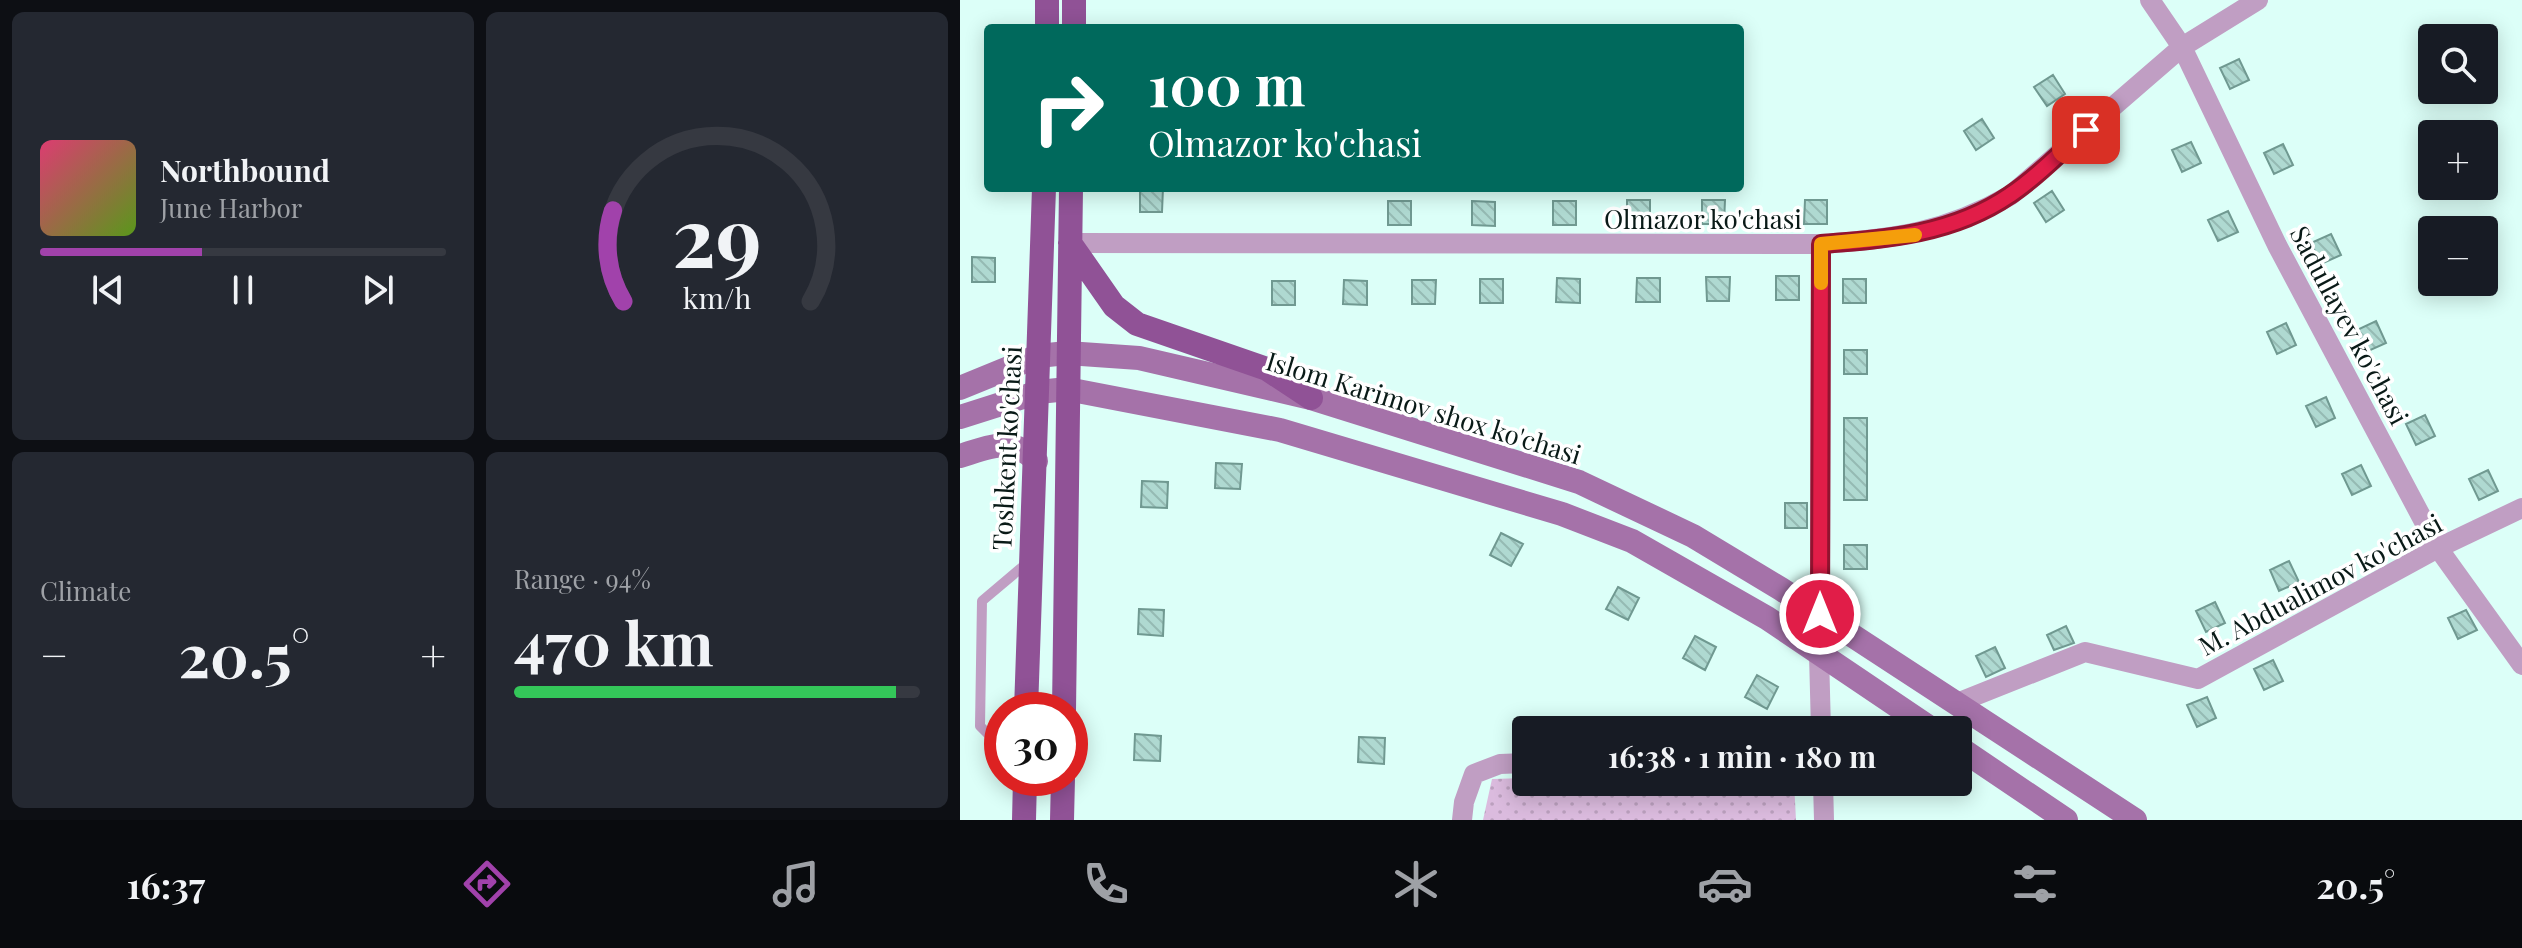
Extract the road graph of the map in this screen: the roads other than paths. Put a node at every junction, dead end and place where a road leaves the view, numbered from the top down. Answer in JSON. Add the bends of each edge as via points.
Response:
{"nodes":[{"id":1,"x":1047,"y":0,"type":"edge"},
{"id":2,"x":1074,"y":0,"type":"edge"},
{"id":3,"x":2150,"y":0,"type":"edge"},
{"id":4,"x":2258,"y":0,"type":"edge"},
{"id":5,"x":1047,"y":24,"type":"edge"},
{"id":6,"x":1074,"y":24,"type":"edge"},
{"id":7,"x":2182,"y":47,"type":"junction"},
{"id":8,"x":1044,"y":192,"type":"edge"},
{"id":9,"x":1071,"y":192,"type":"edge"},
{"id":10,"x":1070,"y":243,"type":"junction"},
{"id":11,"x":1821,"y":244,"type":"junction"},
{"id":12,"x":1067,"y":353,"type":"junction"},
{"id":13,"x":1038,"y":356,"type":"junction"},
{"id":14,"x":960,"y":388,"type":"edge"},
{"id":15,"x":1067,"y":389,"type":"junction"},
{"id":16,"x":1039,"y":392,"type":"junction"},
{"id":17,"x":1311,"y":398,"type":"junction"},
{"id":18,"x":960,"y":417,"type":"edge"},
{"id":19,"x":960,"y":456,"type":"edge"},
{"id":20,"x":1036,"y":461,"type":"junction"},
{"id":21,"x":2522,"y":508,"type":"edge"},
{"id":22,"x":2438,"y":548,"type":"junction"},
{"id":23,"x":1029,"y":562,"type":"junction"},
{"id":24,"x":1820,"y":614,"type":"junction"},
{"id":25,"x":1819,"y":654,"type":"junction"},
{"id":26,"x":2522,"y":665,"type":"edge"},
{"id":27,"x":1026,"y":692,"type":"edge"},
{"id":28,"x":1064,"y":692,"type":"edge"},
{"id":29,"x":1957,"y":703,"type":"junction"},
{"id":30,"x":1821,"y":716,"type":"edge"},
{"id":31,"x":1912,"y":716,"type":"edge"},
{"id":32,"x":984,"y":730,"type":"edge"},
{"id":33,"x":1972,"y":756,"type":"edge"},
{"id":34,"x":1512,"y":764,"type":"edge"},
{"id":35,"x":1025,"y":796,"type":"edge"},
{"id":36,"x":1063,"y":796,"type":"edge"},
{"id":37,"x":1823,"y":796,"type":"edge"},
{"id":38,"x":1024,"y":820,"type":"edge"},
{"id":39,"x":1062,"y":820,"type":"edge"},
{"id":40,"x":1462,"y":820,"type":"edge"},
{"id":41,"x":1824,"y":820,"type":"edge"},
{"id":42,"x":2066,"y":820,"type":"edge"},
{"id":43,"x":2133,"y":820,"type":"edge"}],
"edges":[{"from":1,"to":5,"type":"main road"},
{"from":2,"to":6,"type":"main road"},
{"from":3,"to":7,"type":"street","name":"Sadullayev ko'chasi"},
{"from":4,"to":7,"type":"street","name":"Olmazor ko'chasi"},
{"from":7,"to":11,"type":"street","name":"Olmazor ko'chasi","via":[[2011,195],[1980,212],[1918,234]]},
{"from":7,"to":22,"type":"street","name":"Sadullayev ko'chasi","via":[[2277,245]]},
{"from":8,"to":13,"type":"main road","name":"Toshkent ko'chasi"},
{"from":9,"to":10,"type":"main road"},
{"from":10,"to":11,"type":"street","name":"Olmazor ko'chasi"},
{"from":10,"to":12,"type":"main road"},
{"from":10,"to":17,"type":"main road","via":[[1114,306],[1137,324],[1267,369]]},
{"from":11,"to":24,"type":"street"},
{"from":12,"to":13,"type":"main road","name":"Islom Karimov shox ko'chasi"},
{"from":12,"to":15,"type":"main road"},
{"from":12,"to":17,"type":"main road","name":"Islom Karimov shox ko'chasi","via":[[1139,358]]},
{"from":13,"to":14,"type":"main road","name":"Islom Karimov shox ko'chasi"},
{"from":13,"to":16,"type":"main road","name":"Toshkent ko'chasi"},
{"from":15,"to":16,"type":"main road"},
{"from":15,"to":25,"type":"main road","via":[[1280,430],[1562,514],[1632,541]]},
{"from":15,"to":28,"type":"main road"},
{"from":16,"to":18,"type":"main road"},
{"from":16,"to":20,"type":"main road","name":"Toshkent ko'chasi"},
{"from":17,"to":24,"type":"main road","name":"Islom Karimov shox ko'chasi","via":[[1594,488],[1693,536]]},
{"from":19,"to":20,"type":"main road","via":[[1002,444],[1025,449]]},
{"from":20,"to":23,"type":"main road","name":"Toshkent ko'chasi"},
{"from":21,"to":22,"type":"street","name":"M. Abdualimov ko'chasi"},
{"from":22,"to":26,"type":"street","name":"Sadullayev ko'chasi"},
{"from":22,"to":29,"type":"street","name":"M. Abdualimov ko'chasi","via":[[2198,679],[2085,652]]},
{"from":23,"to":27,"type":"main road","name":"Toshkent ko'chasi"},
{"from":23,"to":32,"type":"lane","via":[[982,601]]},
{"from":24,"to":29,"type":"main road","name":"Islom Karimov shox ko'chasi"},
{"from":25,"to":30,"type":"street"},
{"from":25,"to":31,"type":"main road"},
{"from":29,"to":43,"type":"main road","name":"Islom Karimov shox ko'chasi"},
{"from":33,"to":42,"type":"main road"},
{"from":34,"to":40,"type":"street","via":[[1474,774]]},
{"from":35,"to":38,"type":"main road"},
{"from":36,"to":39,"type":"main road"},
{"from":37,"to":41,"type":"street"}]}
